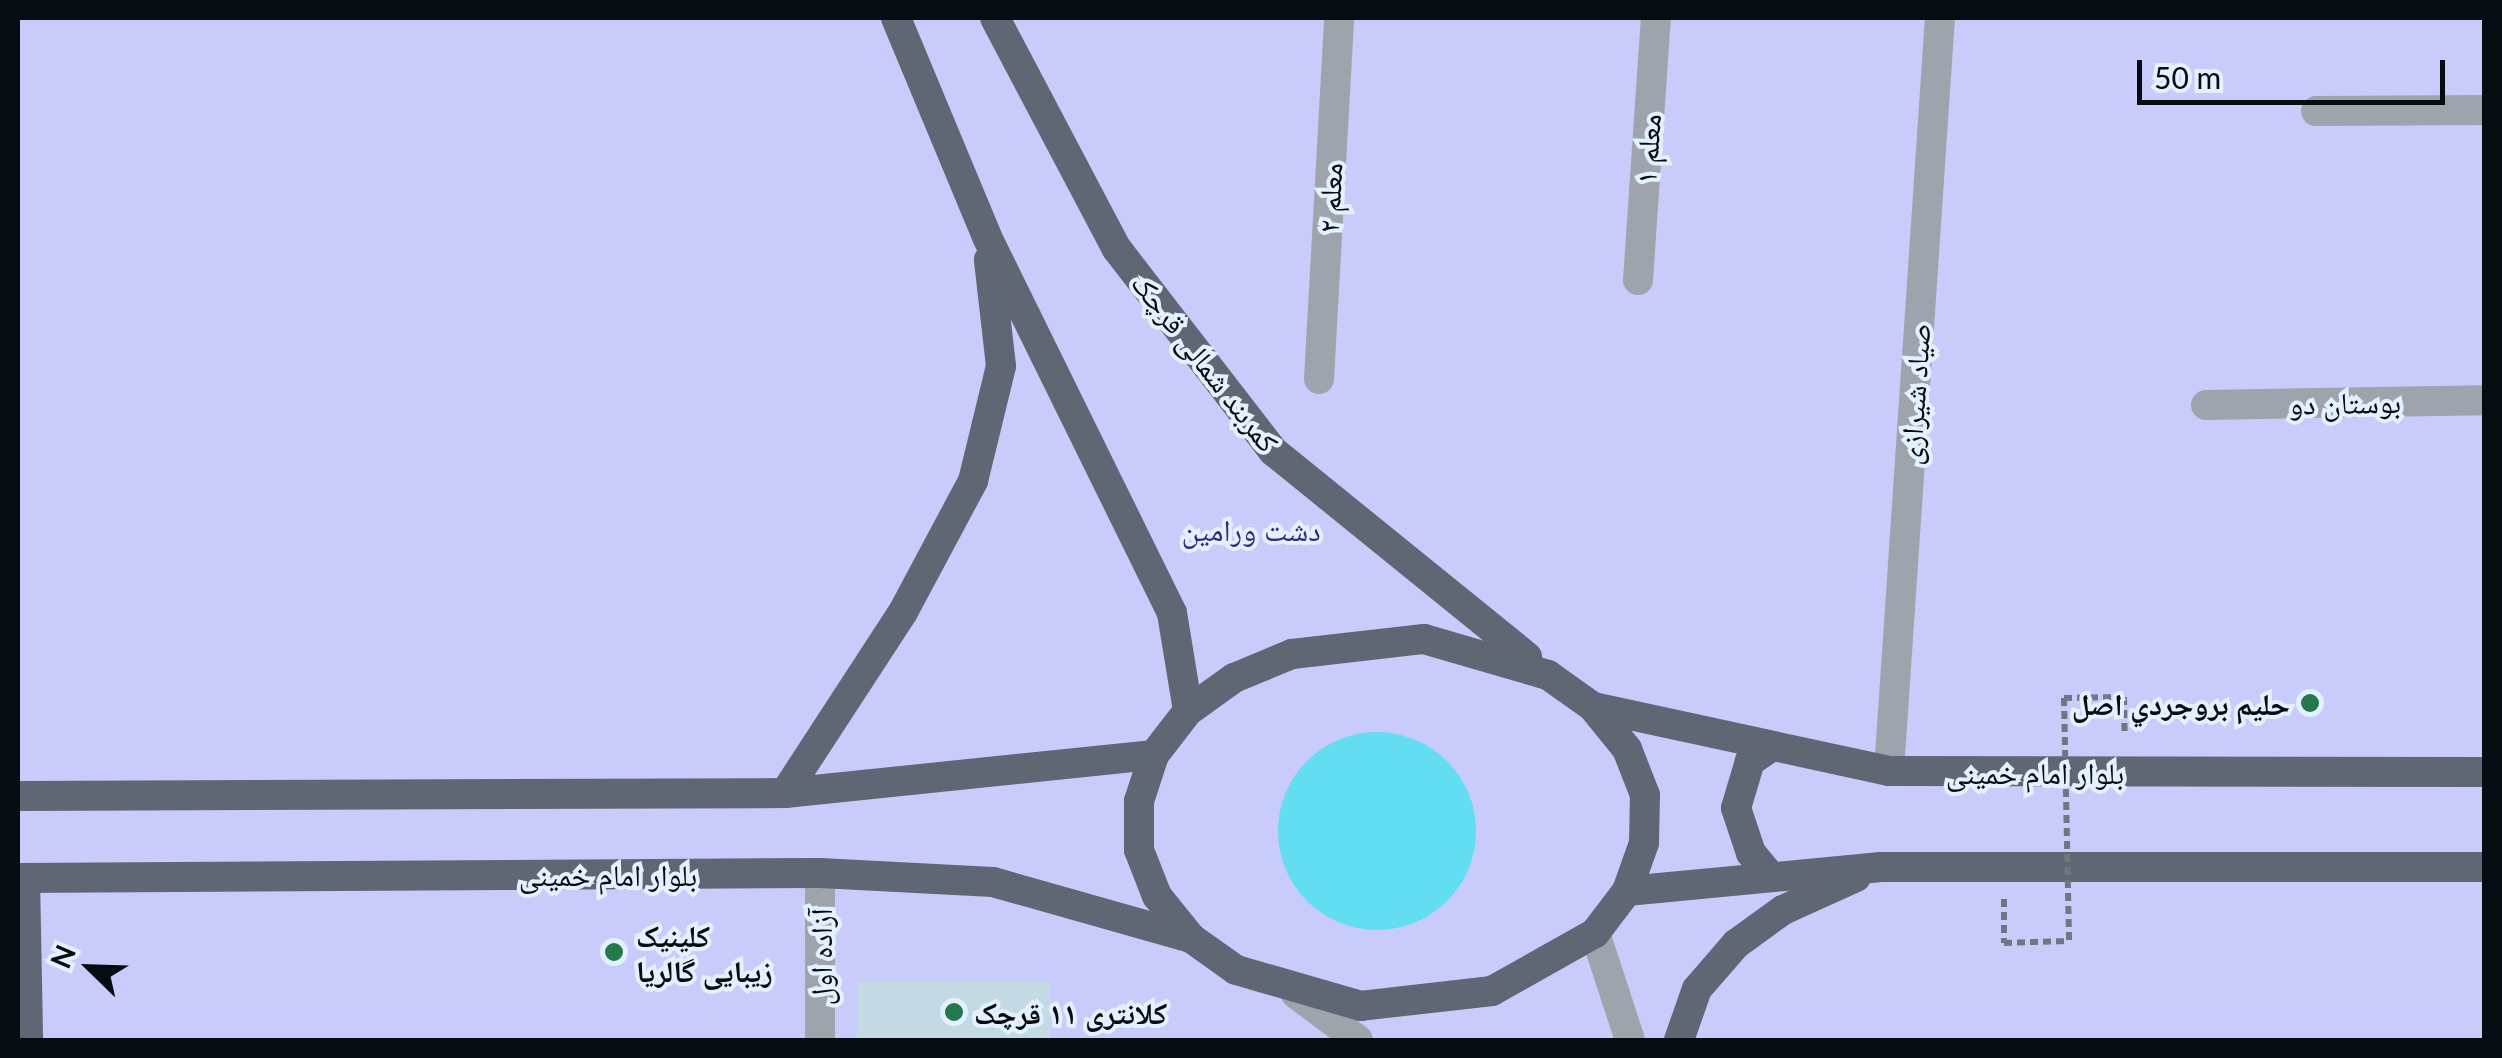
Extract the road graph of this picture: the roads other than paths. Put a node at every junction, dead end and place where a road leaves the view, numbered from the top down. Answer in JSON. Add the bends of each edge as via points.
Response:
{"nodes":[{"id":1,"x":896,"y":18,"type":"edge"},
{"id":2,"x":995,"y":18,"type":"edge"},
{"id":3,"x":1339,"y":18,"type":"edge"},
{"id":4,"x":1656,"y":18,"type":"edge"},
{"id":5,"x":1940,"y":18,"type":"edge"},
{"id":6,"x":2484,"y":110,"type":"edge"},
{"id":7,"x":2316,"y":112,"type":"dead end"},
{"id":8,"x":987,"y":238,"type":"junction"},
{"id":9,"x":1638,"y":280,"type":"dead end"},
{"id":10,"x":1319,"y":379,"type":"dead end"},
{"id":11,"x":2484,"y":400,"type":"edge"},
{"id":12,"x":2206,"y":405,"type":"dead end"},
{"id":13,"x":1548,"y":675,"type":"junction"},
{"id":14,"x":1594,"y":707,"type":"junction"},
{"id":15,"x":1188,"y":711,"type":"junction"},
{"id":16,"x":1768,"y":748,"type":"junction"},
{"id":17,"x":1154,"y":755,"type":"junction"},
{"id":18,"x":1889,"y":772,"type":"junction"},
{"id":19,"x":2484,"y":772,"type":"edge"},
{"id":20,"x":784,"y":793,"type":"junction"},
{"id":21,"x":18,"y":796,"type":"edge"},
{"id":22,"x":1881,"y":866,"type":"junction"},
{"id":23,"x":2484,"y":868,"type":"edge"},
{"id":24,"x":820,"y":873,"type":"junction"},
{"id":25,"x":1770,"y":876,"type":"junction"},
{"id":26,"x":21,"y":878,"type":"edge"},
{"id":27,"x":1627,"y":891,"type":"junction"},
{"id":28,"x":1595,"y":934,"type":"junction"},
{"id":29,"x":1191,"y":938,"type":"junction"},
{"id":30,"x":1296,"y":994,"type":"junction"},
{"id":31,"x":28,"y":1040,"type":"edge"},
{"id":32,"x":820,"y":1040,"type":"edge"},
{"id":33,"x":1358,"y":1040,"type":"edge"},
{"id":34,"x":1630,"y":1040,"type":"edge"},
{"id":35,"x":1679,"y":1040,"type":"edge"}],
"edges":[{"from":1,"to":8,"type":"main road"},
{"from":2,"to":13,"type":"main road","name":"کمربند شمالی قرچک","via":[[1117,250],[1274,451]]},
{"from":3,"to":10,"type":"street","name":"معلم ۲"},
{"from":4,"to":9,"type":"street","name":"معلم ۱"},
{"from":5,"to":18,"type":"street","name":"صیاد شیرازی"},
{"from":6,"to":7,"type":"street"},
{"from":8,"to":15,"type":"main road","via":[[1172,614]]},
{"from":8,"to":20,"type":"main road","via":[[1000,366],[973,480],[903,612]]},
{"from":11,"to":12,"type":"street","name":"بوستان دو"},
{"from":13,"to":14,"type":"main road"},
{"from":13,"to":15,"type":"main road","via":[[1424,639],[1357,641],[1234,678]]},
{"from":14,"to":16,"type":"main road","name":"بلوار امام خمینی"},
{"from":14,"to":27,"type":"main road","via":[[1627,749],[1645,795],[1644,844]]},
{"from":15,"to":17,"type":"main road"},
{"from":16,"to":18,"type":"main road","name":"بلوار امام خمینی"},
{"from":16,"to":25,"type":"main road","via":[[1750,760],[1736,808],[1751,853]]},
{"from":17,"to":20,"type":"main road"},
{"from":17,"to":29,"type":"main road","via":[[1139,801],[1139,850],[1157,896]]},
{"from":18,"to":19,"type":"main road","name":"بلوار امام خمینی"},
{"from":20,"to":21,"type":"main road"},
{"from":22,"to":23,"type":"main road"},
{"from":22,"to":25,"type":"main road"},
{"from":22,"to":35,"type":"main road","via":[[1783,910],[1736,944],[1697,989]]},
{"from":24,"to":26,"type":"main road","name":"بلوار امام خمینی"},
{"from":24,"to":29,"type":"main road","name":"بلوار امام خمینی","via":[[993,882]]},
{"from":24,"to":32,"type":"street","name":"آزاده اول"},
{"from":25,"to":27,"type":"main road"},
{"from":26,"to":31,"type":"main road"},
{"from":27,"to":28,"type":"main road"},
{"from":28,"to":30,"type":"main road","via":[[1492,992],[1361,1006]]},
{"from":28,"to":34,"type":"street"},
{"from":29,"to":30,"type":"main road","via":[[1236,970]]},
{"from":30,"to":33,"type":"street"}]}
